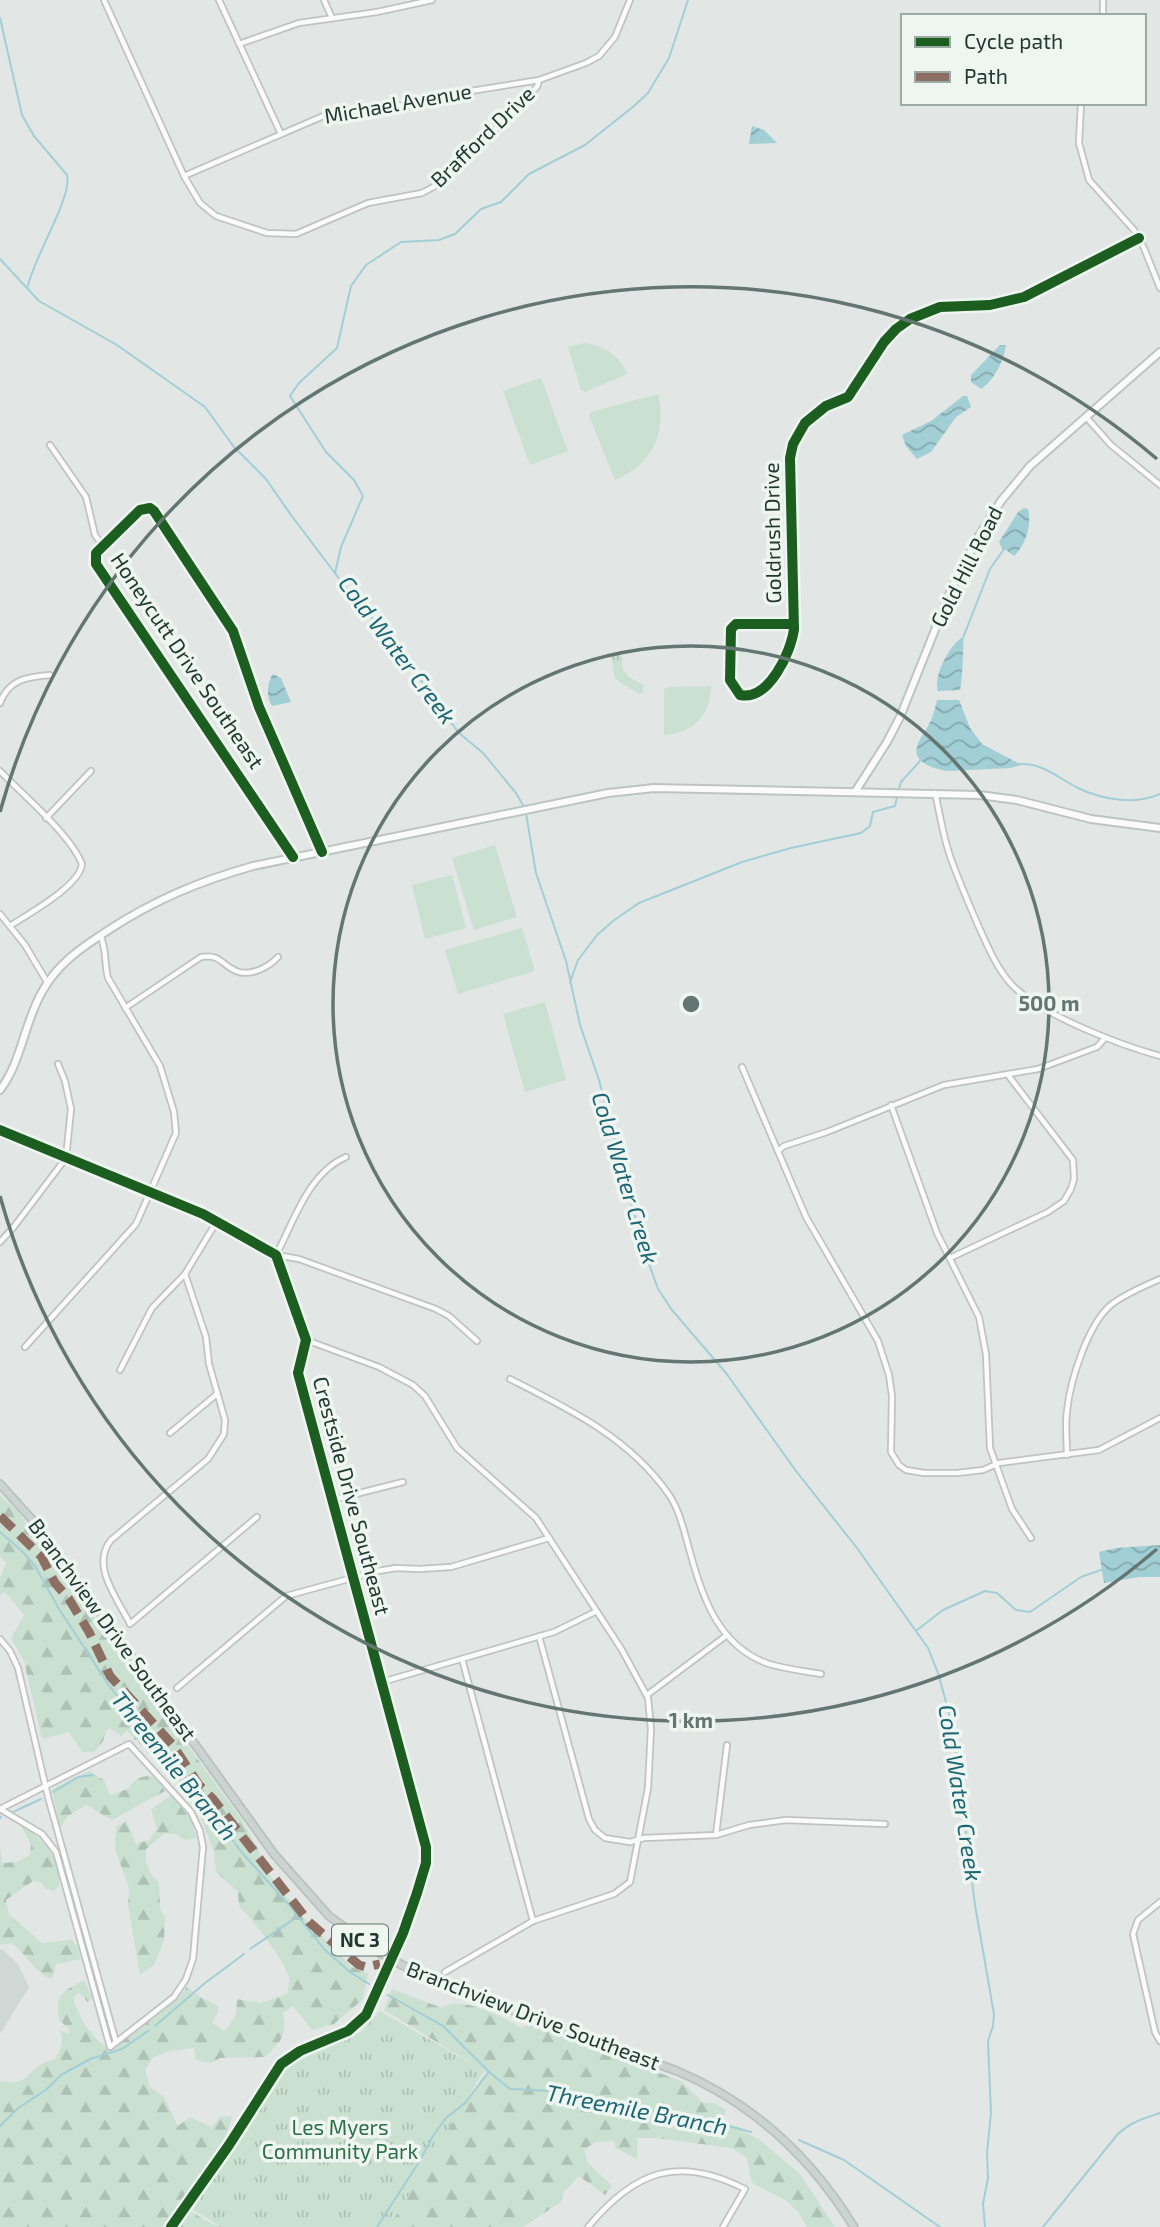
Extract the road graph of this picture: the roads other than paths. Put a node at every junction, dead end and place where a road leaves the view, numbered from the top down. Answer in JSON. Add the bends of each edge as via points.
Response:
{"nodes":[{"id":1,"x":104,"y":0,"type":"edge"},
{"id":2,"x":219,"y":0,"type":"edge"},
{"id":3,"x":324,"y":0,"type":"edge"},
{"id":4,"x":430,"y":0,"type":"edge"},
{"id":5,"x":630,"y":0,"type":"edge"},
{"id":6,"x":332,"y":18,"type":"junction"},
{"id":7,"x":239,"y":44,"type":"junction"},
{"id":8,"x":539,"y":80,"type":"junction"},
{"id":9,"x":1081,"y":105,"type":"edge"},
{"id":10,"x":281,"y":134,"type":"junction"},
{"id":11,"x":184,"y":176,"type":"junction"},
{"id":12,"x":1139,"y":238,"type":"junction"},
{"id":13,"x":1160,"y":288,"type":"edge"},
{"id":14,"x":1160,"y":353,"type":"edge"},
{"id":15,"x":1086,"y":416,"type":"junction"},
{"id":16,"x":50,"y":445,"type":"dead end"},
{"id":17,"x":1160,"y":485,"type":"edge"},
{"id":18,"x":103,"y":546,"type":"junction"},
{"id":19,"x":794,"y":624,"type":"junction"},
{"id":20,"x":50,"y":675,"type":"dead end"},
{"id":21,"x":0,"y":703,"type":"edge"},
{"id":22,"x":0,"y":771,"type":"edge"},
{"id":23,"x":91,"y":771,"type":"dead end"},
{"id":24,"x":855,"y":792,"type":"junction"},
{"id":25,"x":935,"y":793,"type":"junction"},
{"id":26,"x":46,"y":818,"type":"junction"},
{"id":27,"x":1160,"y":828,"type":"edge"},
{"id":28,"x":322,"y":852,"type":"junction"},
{"id":29,"x":293,"y":857,"type":"junction"},
{"id":30,"x":0,"y":914,"type":"edge"},
{"id":31,"x":10,"y":926,"type":"junction"},
{"id":32,"x":100,"y":935,"type":"junction"},
{"id":33,"x":278,"y":957,"type":"dead end"},
{"id":34,"x":47,"y":982,"type":"junction"},
{"id":35,"x":125,"y":1008,"type":"junction"},
{"id":36,"x":1105,"y":1038,"type":"junction"},
{"id":37,"x":1160,"y":1056,"type":"edge"},
{"id":38,"x":58,"y":1064,"type":"dead end"},
{"id":39,"x":743,"y":1067,"type":"dead end"},
{"id":40,"x":1008,"y":1075,"type":"junction"},
{"id":41,"x":0,"y":1090,"type":"edge"},
{"id":42,"x":891,"y":1105,"type":"junction"},
{"id":43,"x":0,"y":1130,"type":"edge"},
{"id":44,"x":778,"y":1151,"type":"junction"},
{"id":45,"x":346,"y":1157,"type":"dead end"},
{"id":46,"x":66,"y":1158,"type":"junction"},
{"id":47,"x":150,"y":1193,"type":"junction"},
{"id":48,"x":217,"y":1222,"type":"junction"},
{"id":49,"x":0,"y":1242,"type":"edge"},
{"id":50,"x":276,"y":1255,"type":"junction"},
{"id":51,"x":950,"y":1258,"type":"junction"},
{"id":52,"x":185,"y":1274,"type":"junction"},
{"id":53,"x":1160,"y":1279,"type":"edge"},
{"id":54,"x":306,"y":1340,"type":"junction"},
{"id":55,"x":477,"y":1341,"type":"dead end"},
{"id":56,"x":24,"y":1348,"type":"dead end"},
{"id":57,"x":120,"y":1370,"type":"dead end"},
{"id":58,"x":510,"y":1379,"type":"dead end"},
{"id":59,"x":217,"y":1394,"type":"junction"},
{"id":60,"x":1160,"y":1418,"type":"edge"},
{"id":61,"x":170,"y":1433,"type":"dead end"},
{"id":62,"x":1067,"y":1455,"type":"junction"},
{"id":63,"x":994,"y":1465,"type":"junction"},
{"id":64,"x":403,"y":1482,"type":"dead end"},
{"id":65,"x":0,"y":1484,"type":"edge"},
{"id":66,"x":332,"y":1500,"type":"junction"},
{"id":67,"x":257,"y":1517,"type":"dead end"},
{"id":68,"x":549,"y":1538,"type":"junction"},
{"id":69,"x":1031,"y":1538,"type":"dead end"},
{"id":70,"x":354,"y":1577,"type":"junction"},
{"id":71,"x":595,"y":1612,"type":"junction"},
{"id":72,"x":727,"y":1635,"type":"junction"},
{"id":73,"x":539,"y":1636,"type":"junction"},
{"id":74,"x":0,"y":1639,"type":"edge"},
{"id":75,"x":461,"y":1659,"type":"junction"},
{"id":76,"x":821,"y":1674,"type":"dead end"},
{"id":77,"x":382,"y":1682,"type":"junction"},
{"id":78,"x":177,"y":1688,"type":"dead end"},
{"id":79,"x":647,"y":1695,"type":"junction"},
{"id":80,"x":726,"y":1745,"type":"dead end"},
{"id":81,"x":45,"y":1787,"type":"junction"},
{"id":82,"x":0,"y":1809,"type":"edge"},
{"id":83,"x":885,"y":1824,"type":"dead end"},
{"id":84,"x":716,"y":1835,"type":"junction"},
{"id":85,"x":637,"y":1840,"type":"junction"},
{"id":86,"x":1160,"y":1902,"type":"edge"},
{"id":87,"x":533,"y":1921,"type":"junction"},
{"id":88,"x":391,"y":1960,"type":"junction"},
{"id":89,"x":445,"y":1972,"type":"dead end"},
{"id":90,"x":1159,"y":2040,"type":"edge"},
{"id":91,"x":116,"y":2042,"type":"junction"},
{"id":92,"x":171,"y":2227,"type":"edge"},
{"id":93,"x":588,"y":2227,"type":"edge"},
{"id":94,"x":723,"y":2227,"type":"edge"},
{"id":95,"x":854,"y":2227,"type":"edge"}],
"edges":[{"from":1,"to":11,"type":"street","name":"Brafford Drive"},
{"from":2,"to":7,"type":"street"},
{"from":3,"to":6,"type":"street"},
{"from":4,"to":6,"type":"street"},
{"from":5,"to":8,"type":"street","name":"Brafford Drive","via":[[615,37],[599,56]]},
{"from":6,"to":7,"type":"street","via":[[282,27]]},
{"from":7,"to":10,"type":"street"},
{"from":8,"to":10,"type":"street","name":"Michael Avenue","via":[[328,114]]},
{"from":8,"to":11,"type":"street","name":"Brafford Drive","via":[[435,186],[422,193],[368,203],[296,234],[267,233],[216,216],[200,203]]},
{"from":9,"to":12,"type":"street","via":[[1079,143],[1089,180]]},
{"from":10,"to":11,"type":"street","name":"Michael Avenue"},
{"from":12,"to":13,"type":"street"},
{"from":12,"to":19,"type":"street","name":"Goldrush Drive","via":[[1024,297],[990,305],[940,307],[910,319],[884,342],[848,397],[826,406],[805,423],[790,458]]},
{"from":14,"to":15,"type":"main road","name":"Gold Hill Road"},
{"from":15,"to":17,"type":"street","via":[[1111,445]]},
{"from":15,"to":24,"type":"main road","name":"Gold Hill Road","via":[[1030,466],[987,522],[953,585],[900,717]]},
{"from":16,"to":18,"type":"street","via":[[86,497],[95,535]]},
{"from":18,"to":28,"type":"street","name":"Honeycutt Drive Southeast","via":[[140,510],[150,508],[159,517],[233,631],[259,707]]},
{"from":18,"to":29,"type":"street","name":"Honeycutt Drive Southeast","via":[[95,557],[98,568]]},
{"from":19,"to":19,"type":"street","name":"Goldrush Drive","via":[[785,661],[773,677],[754,694],[740,695],[730,680],[731,629],[736,624]]},
{"from":20,"to":21,"type":"street","via":[[13,683]]},
{"from":22,"to":26,"type":"street"},
{"from":23,"to":26,"type":"street"},
{"from":24,"to":25,"type":"main road"},
{"from":24,"to":28,"type":"main road","via":[[654,788],[608,793]]},
{"from":25,"to":27,"type":"main road","via":[[998,797],[1091,819]]},
{"from":25,"to":36,"type":"street","via":[[949,854],[981,932],[1006,977],[1030,999]]},
{"from":26,"to":31,"type":"street","via":[[77,854],[81,870],[69,885]]},
{"from":28,"to":29,"type":"main road"},
{"from":29,"to":32,"type":"main road","via":[[183,889]]},
{"from":30,"to":31,"type":"street"},
{"from":31,"to":34,"type":"street"},
{"from":32,"to":34,"type":"main road","via":[[64,962]]},
{"from":32,"to":35,"type":"street","via":[[106,947],[108,978]]},
{"from":33,"to":35,"type":"street","via":[[270,966],[242,973],[216,957],[201,957]]},
{"from":34,"to":41,"type":"main road"},
{"from":35,"to":47,"type":"street","via":[[160,1066],[177,1123]]},
{"from":36,"to":37,"type":"street"},
{"from":36,"to":40,"type":"street","via":[[1097,1047],[1065,1060]]},
{"from":38,"to":46,"type":"street","via":[[71,1109]]},
{"from":39,"to":44,"type":"street"},
{"from":40,"to":42,"type":"street","via":[[944,1085]]},
{"from":40,"to":51,"type":"street","via":[[1073,1160],[1071,1189],[1064,1201],[1048,1212]]},
{"from":42,"to":44,"type":"street"},
{"from":42,"to":51,"type":"street","via":[[921,1195]]},
{"from":43,"to":46,"type":"street"},
{"from":44,"to":63,"type":"street","via":[[806,1217],[878,1341],[891,1384],[894,1459],[906,1469],[935,1474]]},
{"from":45,"to":50,"type":"street","via":[[336,1161],[314,1185]]},
{"from":46,"to":47,"type":"street"},
{"from":46,"to":49,"type":"street"},
{"from":47,"to":48,"type":"street"},
{"from":47,"to":56,"type":"street","via":[[136,1224]]},
{"from":48,"to":50,"type":"street"},
{"from":48,"to":52,"type":"street"},
{"from":50,"to":54,"type":"street"},
{"from":50,"to":55,"type":"street","via":[[299,1259],[436,1309]]},
{"from":51,"to":63,"type":"street","via":[[983,1334],[988,1438]]},
{"from":52,"to":57,"type":"street","via":[[152,1308]]},
{"from":52,"to":59,"type":"street","via":[[206,1337]]},
{"from":53,"to":62,"type":"street","via":[[1112,1304],[1090,1332],[1067,1410]]},
{"from":54,"to":66,"type":"street","name":"Crestside Drive Southeast","via":[[298,1373]]},
{"from":54,"to":68,"type":"street","via":[[413,1385],[432,1404],[457,1448],[530,1512]]},
{"from":58,"to":72,"type":"street","via":[[599,1426],[662,1485],[675,1505],[704,1598]]},
{"from":59,"to":61,"type":"street"},
{"from":59,"to":67,"type":"street","via":[[225,1426],[217,1447],[111,1540],[104,1552],[104,1572],[130,1624]]},
{"from":60,"to":62,"type":"street","via":[[1099,1450]]},
{"from":62,"to":63,"type":"street"},
{"from":63,"to":69,"type":"street","via":[[1012,1509]]},
{"from":64,"to":66,"type":"street"},
{"from":65,"to":88,"type":"main road","name":"Branchview Drive Southeast","number":"NC 3","via":[[36,1524],[274,1854],[329,1916]]},
{"from":66,"to":70,"type":"street","name":"Crestside Drive Southeast"},
{"from":68,"to":70,"type":"street","via":[[451,1567],[396,1568]]},
{"from":68,"to":71,"type":"street"},
{"from":70,"to":77,"type":"street","name":"Crestside Drive Southeast"},
{"from":70,"to":78,"type":"street","via":[[279,1600]]},
{"from":71,"to":73,"type":"street"},
{"from":71,"to":79,"type":"street"},
{"from":72,"to":76,"type":"street","via":[[767,1663]]},
{"from":72,"to":79,"type":"street"},
{"from":73,"to":75,"type":"street"},
{"from":73,"to":85,"type":"street","via":[[591,1825],[610,1840]]},
{"from":74,"to":81,"type":"street","via":[[18,1668]]},
{"from":75,"to":77,"type":"street"},
{"from":75,"to":87,"type":"street"},
{"from":77,"to":88,"type":"street","name":"Crestside Drive Southeast","via":[[427,1856]]},
{"from":79,"to":85,"type":"street","via":[[650,1769]]},
{"from":80,"to":84,"type":"street"},
{"from":81,"to":82,"type":"street"},
{"from":81,"to":91,"type":"street"},
{"from":81,"to":91,"type":"street","via":[[130,1744],[191,1812],[200,1831],[203,1847],[190,1971],[174,1997]]},
{"from":82,"to":91,"type":"street","via":[[42,1834],[56,1852],[110,2047]]},
{"from":83,"to":84,"type":"street","via":[[786,1820]]},
{"from":84,"to":85,"type":"street"},
{"from":85,"to":87,"type":"street","via":[[633,1872],[626,1886]]},
{"from":86,"to":90,"type":"street","via":[[1143,1914],[1133,1934]]},
{"from":87,"to":89,"type":"street"},
{"from":88,"to":92,"type":"main road","via":[[370,2008],[356,2025],[293,2056],[276,2070]]},
{"from":88,"to":95,"type":"main road","name":"Branchview Drive Southeast","number":"NC 3","via":[[450,1988],[714,2089],[761,2119],[803,2158]]},
{"from":93,"to":94,"type":"street","via":[[622,2192],[663,2172],[707,2174],[745,2189]]}]}
